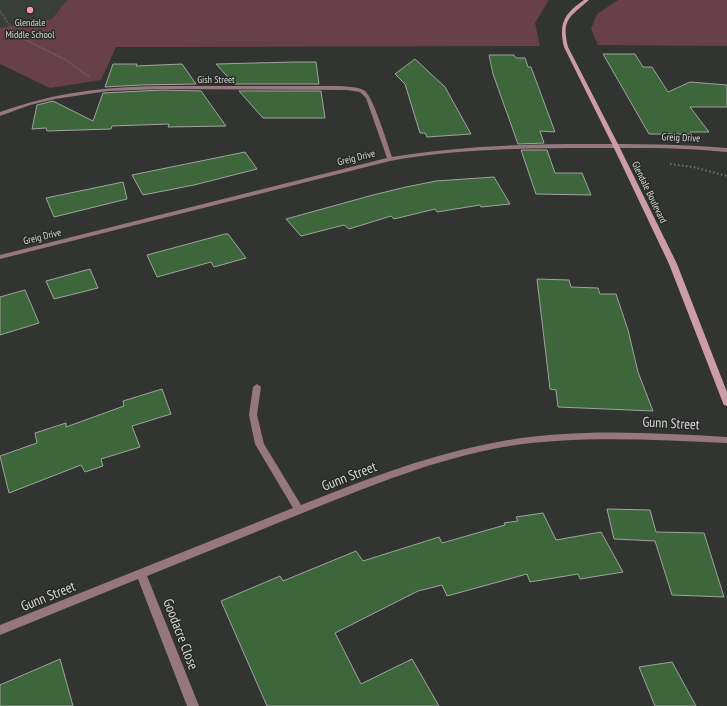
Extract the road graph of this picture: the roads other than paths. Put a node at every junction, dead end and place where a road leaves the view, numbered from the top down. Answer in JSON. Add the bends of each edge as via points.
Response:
{"nodes":[{"id":1,"x":587,"y":0,"type":"edge"},
{"id":2,"x":0,"y":114,"type":"edge"},
{"id":3,"x":616,"y":146,"type":"junction"},
{"id":4,"x":727,"y":150,"type":"edge"},
{"id":5,"x":390,"y":159,"type":"junction"},
{"id":6,"x":0,"y":257,"type":"edge"},
{"id":7,"x":257,"y":388,"type":"dead end"},
{"id":8,"x":727,"y":404,"type":"edge"},
{"id":9,"x":727,"y":440,"type":"edge"},
{"id":10,"x":299,"y":510,"type":"junction"},
{"id":11,"x":141,"y":574,"type":"junction"},
{"id":12,"x":0,"y":630,"type":"edge"},
{"id":13,"x":193,"y":706,"type":"edge"}],
"edges":[{"from":1,"to":3,"type":"street","name":"Glendale Boulevard","via":[[570,14],[564,23],[562,36]]},
{"from":2,"to":5,"type":"street","name":"Gish Street","via":[[42,99],[94,90],[355,89],[362,91],[368,98]]},
{"from":3,"to":4,"type":"street","name":"Greig Drive","via":[[674,146]]},
{"from":3,"to":5,"type":"street","name":"Greig Drive","via":[[487,147],[443,150]]},
{"from":3,"to":8,"type":"street","name":"Glendale Boulevard","via":[[673,264]]},
{"from":5,"to":6,"type":"street","name":"Greig Drive"},
{"from":7,"to":10,"type":"street","via":[[253,415],[260,444]]},
{"from":9,"to":10,"type":"street","name":"Gunn Street","via":[[622,435],[523,441],[423,463]]},
{"from":10,"to":11,"type":"street","name":"Gunn Street"},
{"from":11,"to":12,"type":"street","name":"Gunn Street"},
{"from":11,"to":13,"type":"street","name":"Goodacre Close"}]}
